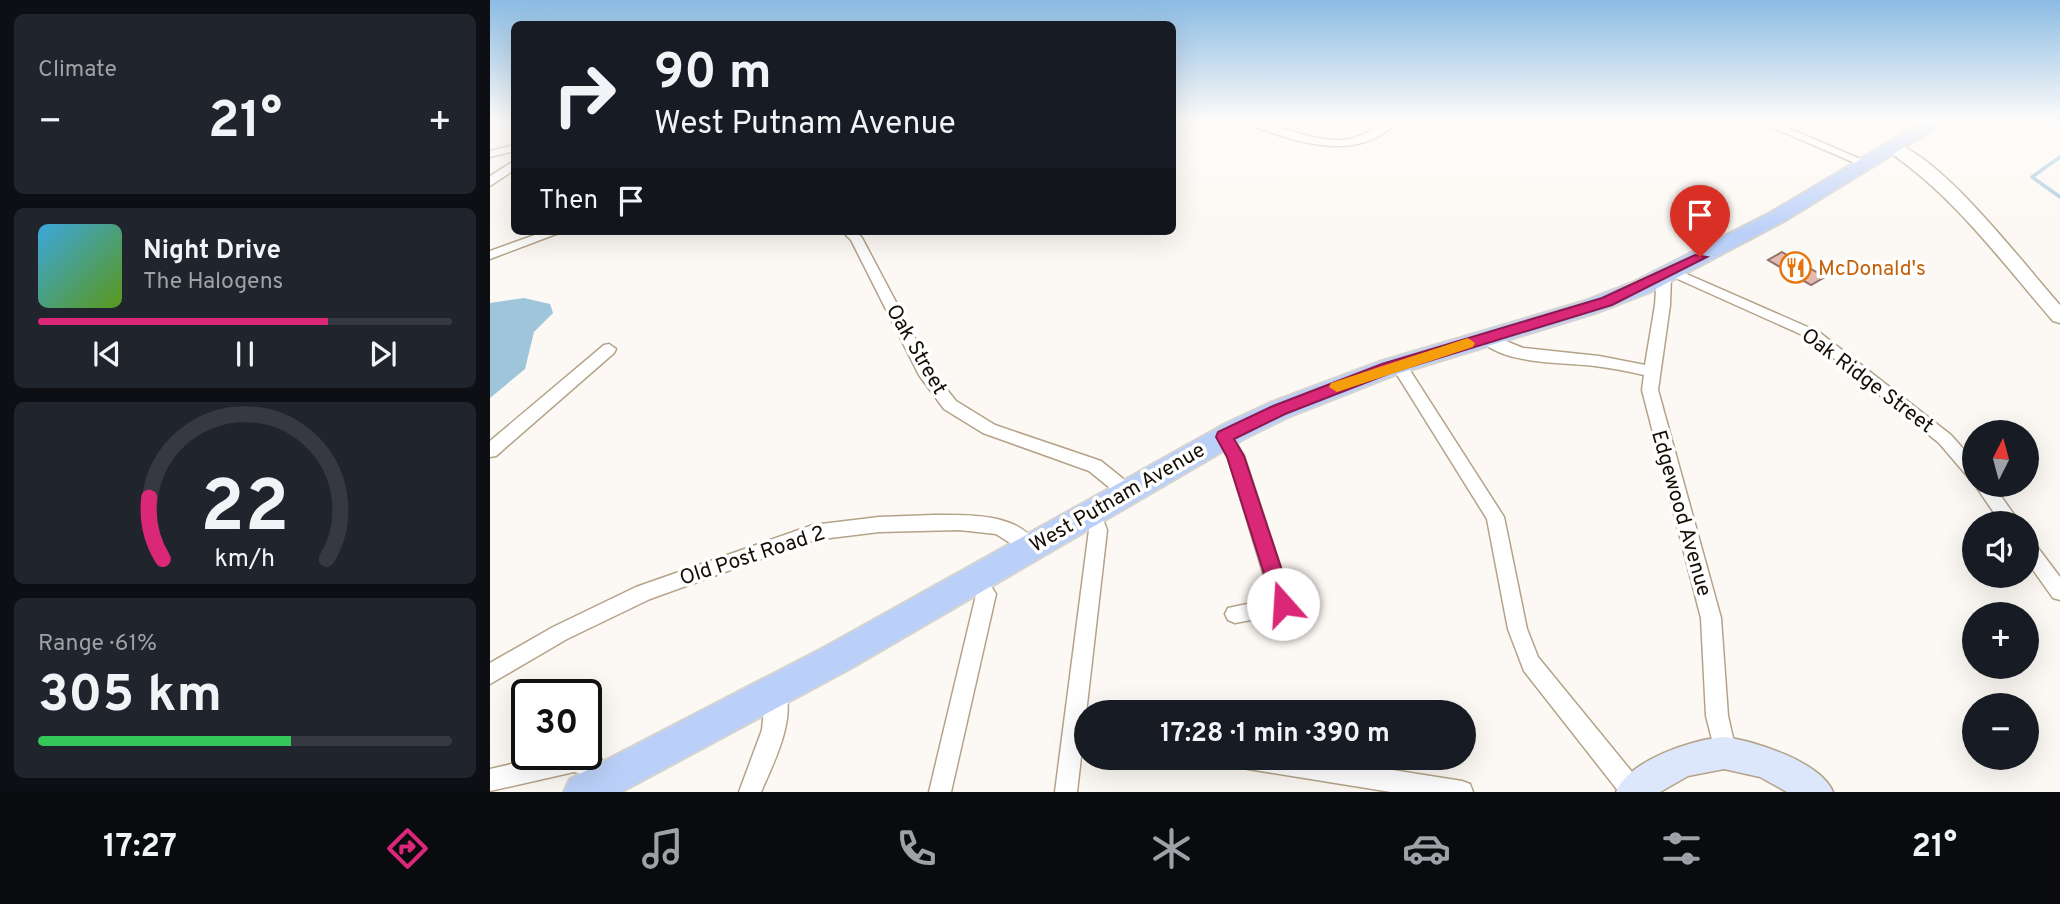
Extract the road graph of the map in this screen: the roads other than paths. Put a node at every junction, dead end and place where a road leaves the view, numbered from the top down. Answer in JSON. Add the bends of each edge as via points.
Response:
{"nodes":[{"id":1,"x":1854,"y":159,"type":"edge"},
{"id":2,"x":1875,"y":159,"type":"edge"},
{"id":3,"x":1911,"y":159,"type":"edge"},
{"id":4,"x":1866,"y":164,"type":"junction"},
{"id":5,"x":511,"y":167,"type":"edge"},
{"id":6,"x":490,"y":182,"type":"edge"},
{"id":7,"x":547,"y":235,"type":"edge"},
{"id":8,"x":853,"y":235,"type":"edge"},
{"id":9,"x":490,"y":255,"type":"edge"},
{"id":10,"x":1668,"y":274,"type":"junction"},
{"id":11,"x":2060,"y":317,"type":"edge"},
{"id":12,"x":1486,"y":338,"type":"junction"},
{"id":13,"x":609,"y":349,"type":"dead end"},
{"id":14,"x":1399,"y":365,"type":"junction"},
{"id":15,"x":1651,"y":372,"type":"junction"},
{"id":16,"x":1224,"y":437,"type":"junction"},
{"id":17,"x":490,"y":451,"type":"edge"},
{"id":18,"x":1962,"y":458,"type":"edge"},
{"id":19,"x":1126,"y":491,"type":"junction"},
{"id":20,"x":1092,"y":511,"type":"junction"},
{"id":21,"x":1029,"y":547,"type":"junction"},
{"id":22,"x":2039,"y":563,"type":"edge"},
{"id":23,"x":975,"y":578,"type":"junction"},
{"id":24,"x":2060,"y":592,"type":"edge"},
{"id":25,"x":1235,"y":614,"type":"dead end"},
{"id":26,"x":490,"y":674,"type":"edge"},
{"id":27,"x":776,"y":690,"type":"junction"},
{"id":28,"x":1082,"y":700,"type":"edge"},
{"id":29,"x":1725,"y":751,"type":"junction"},
{"id":30,"x":1074,"y":758,"type":"edge"},
{"id":31,"x":1324,"y":770,"type":"edge"},
{"id":32,"x":490,"y":780,"type":"edge"},
{"id":33,"x":592,"y":788,"type":"edge"},
{"id":34,"x":750,"y":792,"type":"edge"},
{"id":35,"x":940,"y":792,"type":"edge"},
{"id":36,"x":1066,"y":792,"type":"edge"},
{"id":37,"x":1462,"y":792,"type":"edge"},
{"id":38,"x":1632,"y":792,"type":"edge"},
{"id":39,"x":1817,"y":792,"type":"edge"}],
"edges":[{"from":1,"to":4,"type":"street"},
{"from":2,"to":4,"type":"main road","name":"West Putnam Avenue"},
{"from":3,"to":11,"type":"street","via":[[1977,218]]},
{"from":4,"to":10,"type":"main road","name":"West Putnam Avenue"},
{"from":5,"to":6,"type":"street"},
{"from":7,"to":9,"type":"street"},
{"from":8,"to":19,"type":"street","name":"Oak Street","via":[[927,375],[950,405],[989,429],[1095,466]]},
{"from":10,"to":12,"type":"main road","name":"West Putnam Avenue","via":[[1607,301]]},
{"from":10,"to":15,"type":"street","name":"Edgewood Avenue"},
{"from":10,"to":18,"type":"street","name":"Oak Ridge Street","via":[[1814,335],[1945,439]]},
{"from":12,"to":14,"type":"main road","name":"West Putnam Avenue"},
{"from":12,"to":15,"type":"street","via":[[1515,352],[1595,360]]},
{"from":13,"to":17,"type":"street"},
{"from":14,"to":16,"type":"main road","name":"West Putnam Avenue","via":[[1279,410]]},
{"from":14,"to":38,"type":"street","via":[[1496,517],[1520,644]]},
{"from":15,"to":29,"type":"street","name":"Edgewood Avenue","via":[[1654,414],[1711,618],[1717,716]]},
{"from":16,"to":19,"type":"main road","name":"West Putnam Avenue"},
{"from":16,"to":25,"type":"street","via":[[1236,456],[1283,604]]},
{"from":19,"to":20,"type":"main road","name":"West Putnam Avenue"},
{"from":20,"to":21,"type":"main road","name":"West Putnam Avenue"},
{"from":20,"to":28,"type":"street","via":[[1098,530]]},
{"from":21,"to":23,"type":"main road","name":"West Putnam Avenue"},
{"from":21,"to":26,"type":"street","name":"Old Post Road 2","via":[[1011,532],[972,523],[837,527],[643,593]]},
{"from":22,"to":24,"type":"street"},
{"from":23,"to":27,"type":"main road","name":"West Putnam Avenue"},
{"from":23,"to":35,"type":"street","via":[[986,594]]},
{"from":27,"to":33,"type":"main road","name":"West Putnam Avenue"},
{"from":27,"to":34,"type":"street","via":[[778,715],[771,743]]},
{"from":29,"to":38,"type":"main road","via":[[1673,764]]},
{"from":29,"to":39,"type":"main road","via":[[1764,761]]},
{"from":30,"to":36,"type":"street"},
{"from":31,"to":37,"type":"street"},
{"from":32,"to":33,"type":"street","via":[[574,761],[593,766]]}]}
